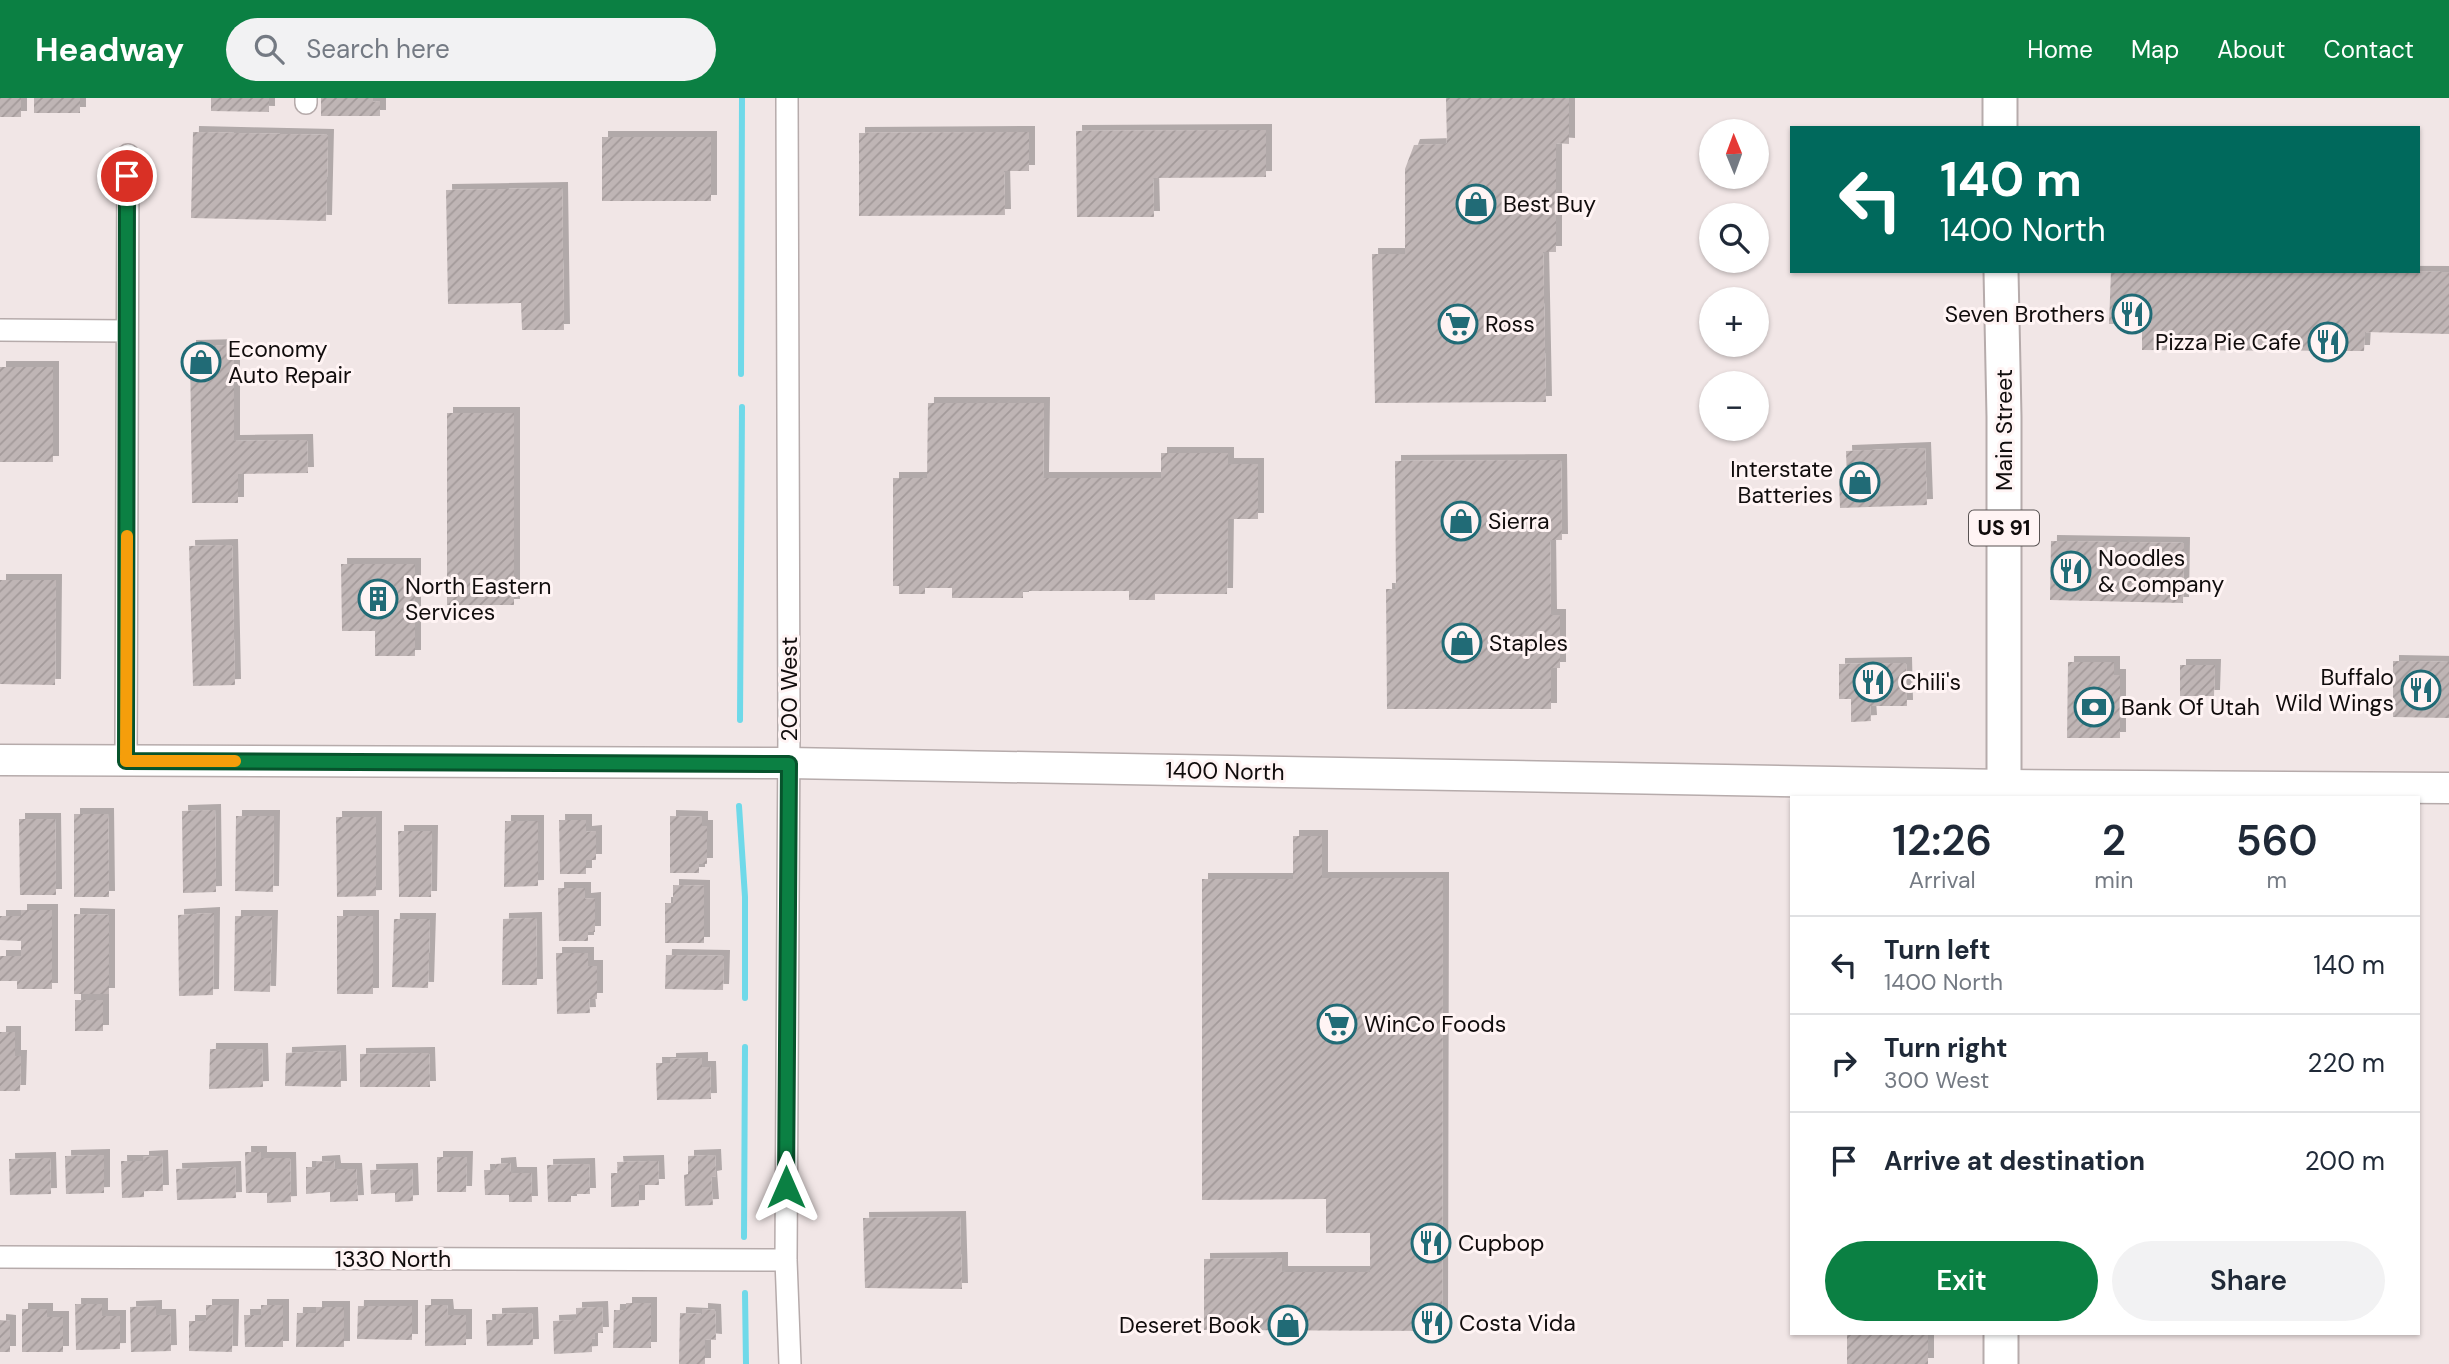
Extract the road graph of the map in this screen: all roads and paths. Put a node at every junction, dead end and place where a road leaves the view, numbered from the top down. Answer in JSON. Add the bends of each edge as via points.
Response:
{"nodes":[{"id":1,"x":787,"y":98,"type":"edge"},
{"id":2,"x":2000,"y":98,"type":"edge"},
{"id":3,"x":2000,"y":126,"type":"edge"},
{"id":4,"x":128,"y":155,"type":"dead end"},
{"id":5,"x":2001,"y":273,"type":"edge"},
{"id":6,"x":0,"y":330,"type":"edge"},
{"id":7,"x":127,"y":331,"type":"junction"},
{"id":8,"x":0,"y":760,"type":"edge"},
{"id":9,"x":126,"y":761,"type":"junction"},
{"id":10,"x":789,"y":764,"type":"junction"},
{"id":11,"x":2449,"y":788,"type":"edge"},
{"id":12,"x":2005,"y":791,"type":"edge"},
{"id":13,"x":0,"y":1257,"type":"edge"},
{"id":14,"x":786,"y":1260,"type":"junction"},
{"id":15,"x":2001,"y":1335,"type":"edge"},
{"id":16,"x":790,"y":1364,"type":"edge"},
{"id":17,"x":2001,"y":1364,"type":"edge"}],
"edges":[{"from":1,"to":10,"type":"street","name":"200 West"},
{"from":2,"to":3,"type":"main road"},
{"from":4,"to":7,"type":"street"},
{"from":5,"to":12,"type":"main road","name":"Main Street","number":"US 91"},
{"from":6,"to":7,"type":"street"},
{"from":7,"to":9,"type":"street"},
{"from":8,"to":9,"type":"main road","name":"1400 North"},
{"from":9,"to":10,"type":"main road","name":"1400 North"},
{"from":10,"to":12,"type":"main road","name":"1400 North"},
{"from":10,"to":14,"type":"street","name":"200 West"},
{"from":11,"to":12,"type":"main road","name":"1400 North"},
{"from":13,"to":14,"type":"street","name":"1330 North"},
{"from":14,"to":16,"type":"street","name":"200 West"},
{"from":15,"to":17,"type":"main road"}]}
